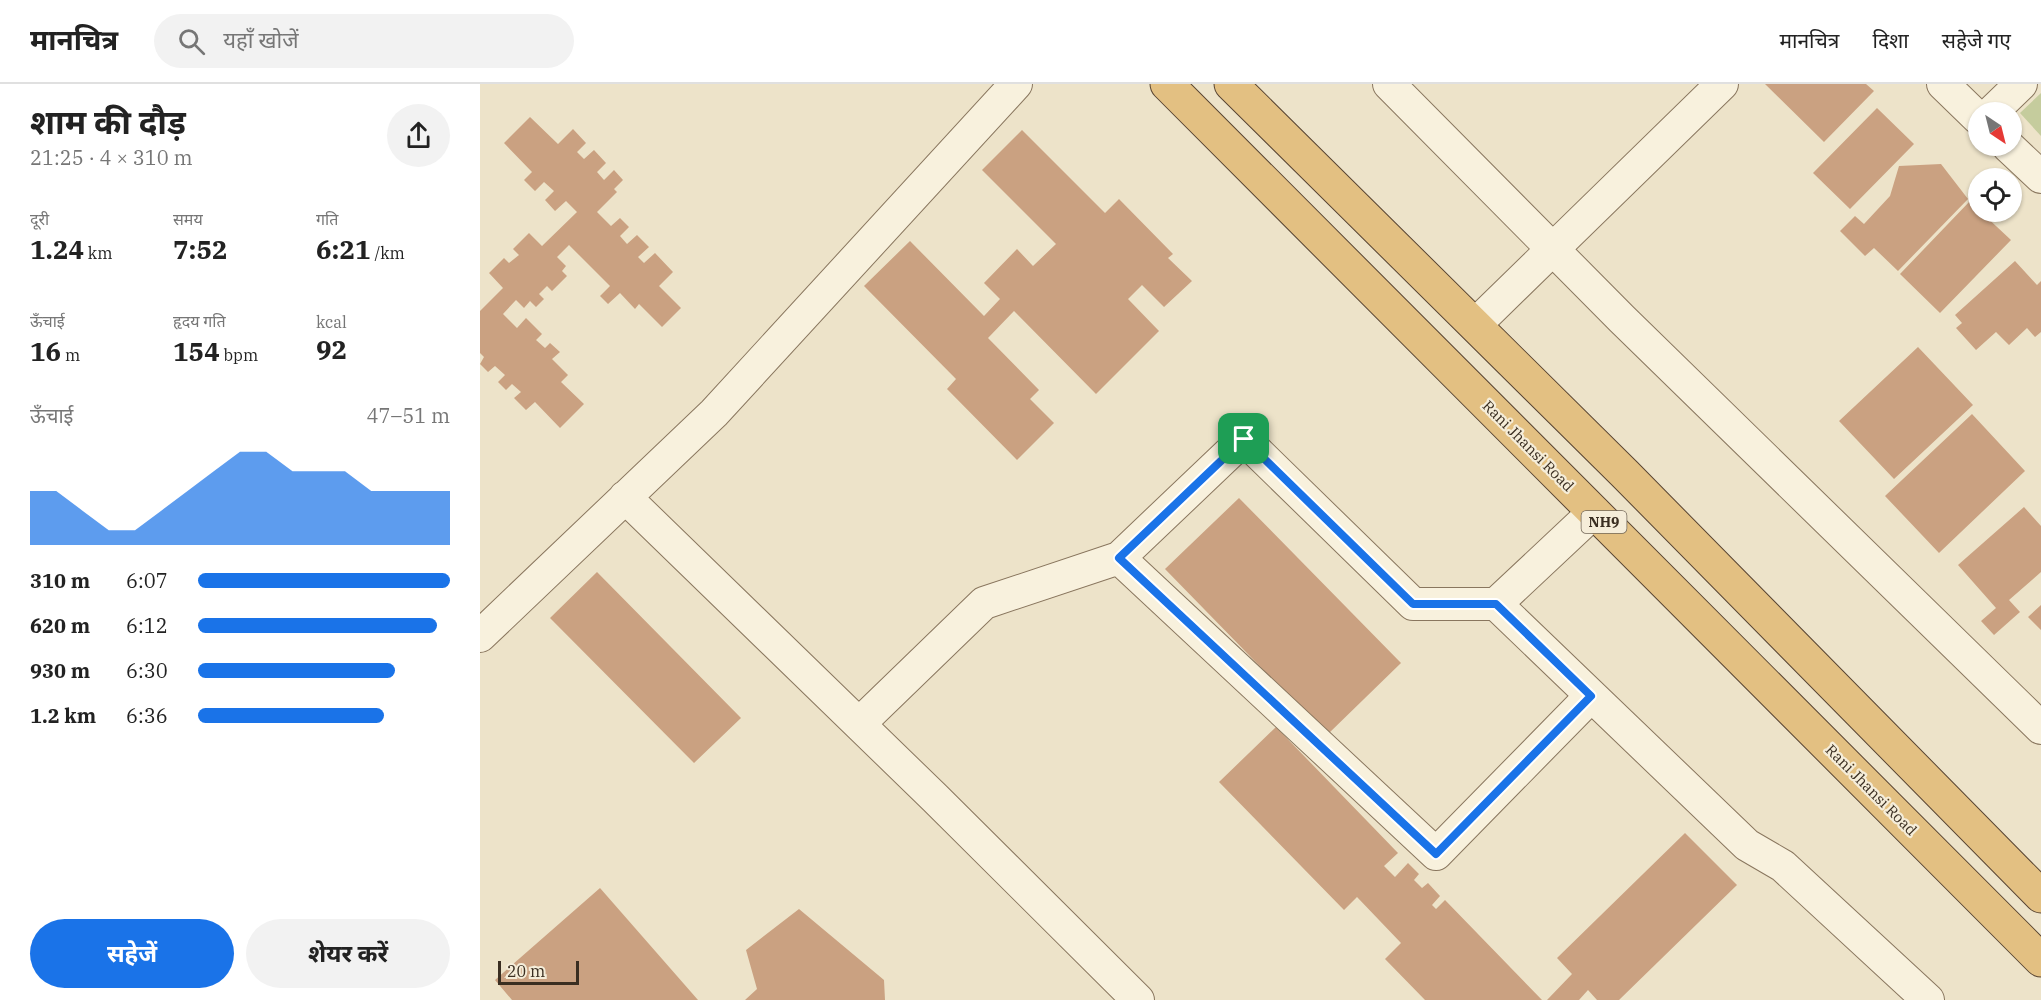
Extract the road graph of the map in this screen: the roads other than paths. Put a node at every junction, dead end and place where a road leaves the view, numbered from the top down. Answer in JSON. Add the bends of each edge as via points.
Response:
{"nodes":[{"id":1,"x":1016,"y":84,"type":"edge"},
{"id":2,"x":1167,"y":84,"type":"edge"},
{"id":3,"x":1231,"y":84,"type":"edge"},
{"id":4,"x":1389,"y":84,"type":"edge"},
{"id":5,"x":1722,"y":84,"type":"edge"},
{"id":6,"x":1943,"y":84,"type":"edge"},
{"id":7,"x":2021,"y":84,"type":"edge"},
{"id":8,"x":2002,"y":102,"type":"edge"},
{"id":9,"x":1968,"y":108,"type":"edge"},
{"id":10,"x":2019,"y":156,"type":"edge"},
{"id":11,"x":2041,"y":177,"type":"edge"},
{"id":12,"x":1552,"y":249,"type":"junction"},
{"id":13,"x":1475,"y":325,"type":"junction"},
{"id":14,"x":1442,"y":360,"type":"junction"},
{"id":15,"x":1625,"y":474,"type":"junction"},
{"id":16,"x":626,"y":497,"type":"junction"},
{"id":17,"x":1594,"y":512,"type":"junction"},
{"id":18,"x":1119,"y":558,"type":"junction"},
{"id":19,"x":1496,"y":604,"type":"junction"},
{"id":20,"x":480,"y":636,"type":"edge"},
{"id":21,"x":1591,"y":696,"type":"junction"},
{"id":22,"x":859,"y":724,"type":"junction"},
{"id":23,"x":2041,"y":728,"type":"edge"},
{"id":24,"x":2041,"y":896,"type":"edge"},
{"id":25,"x":2041,"y":960,"type":"edge"},
{"id":26,"x":1138,"y":1000,"type":"edge"},
{"id":27,"x":1928,"y":1000,"type":"edge"}],
"edges":[{"from":1,"to":16,"type":"street","via":[[714,413]]},
{"from":2,"to":14,"type":"highway","name":"Rani Jhansi Road","number":"NH9"},
{"from":3,"to":13,"type":"highway"},
{"from":4,"to":12,"type":"street"},
{"from":5,"to":12,"type":"street"},
{"from":6,"to":9,"type":"street"},
{"from":7,"to":8,"type":"street"},
{"from":10,"to":11,"type":"street"},
{"from":12,"to":13,"type":"street"},
{"from":12,"to":23,"type":"street"},
{"from":13,"to":14,"type":"highway"},
{"from":13,"to":15,"type":"highway"},
{"from":14,"to":17,"type":"highway","name":"Rani Jhansi Road","number":"NH9"},
{"from":15,"to":17,"type":"highway"},
{"from":15,"to":24,"type":"highway"},
{"from":16,"to":20,"type":"street"},
{"from":16,"to":22,"type":"street"},
{"from":17,"to":19,"type":"street"},
{"from":17,"to":25,"type":"highway","name":"Rani Jhansi Road","number":"NH9"},
{"from":18,"to":19,"type":"street","via":[[1244,439],[1413,604]]},
{"from":18,"to":21,"type":"street","via":[[1436,854]]},
{"from":18,"to":22,"type":"street","via":[[984,603]]},
{"from":19,"to":21,"type":"street"},
{"from":21,"to":27,"type":"street","via":[[1748,845],[1783,866]]},
{"from":22,"to":26,"type":"street"}]}
